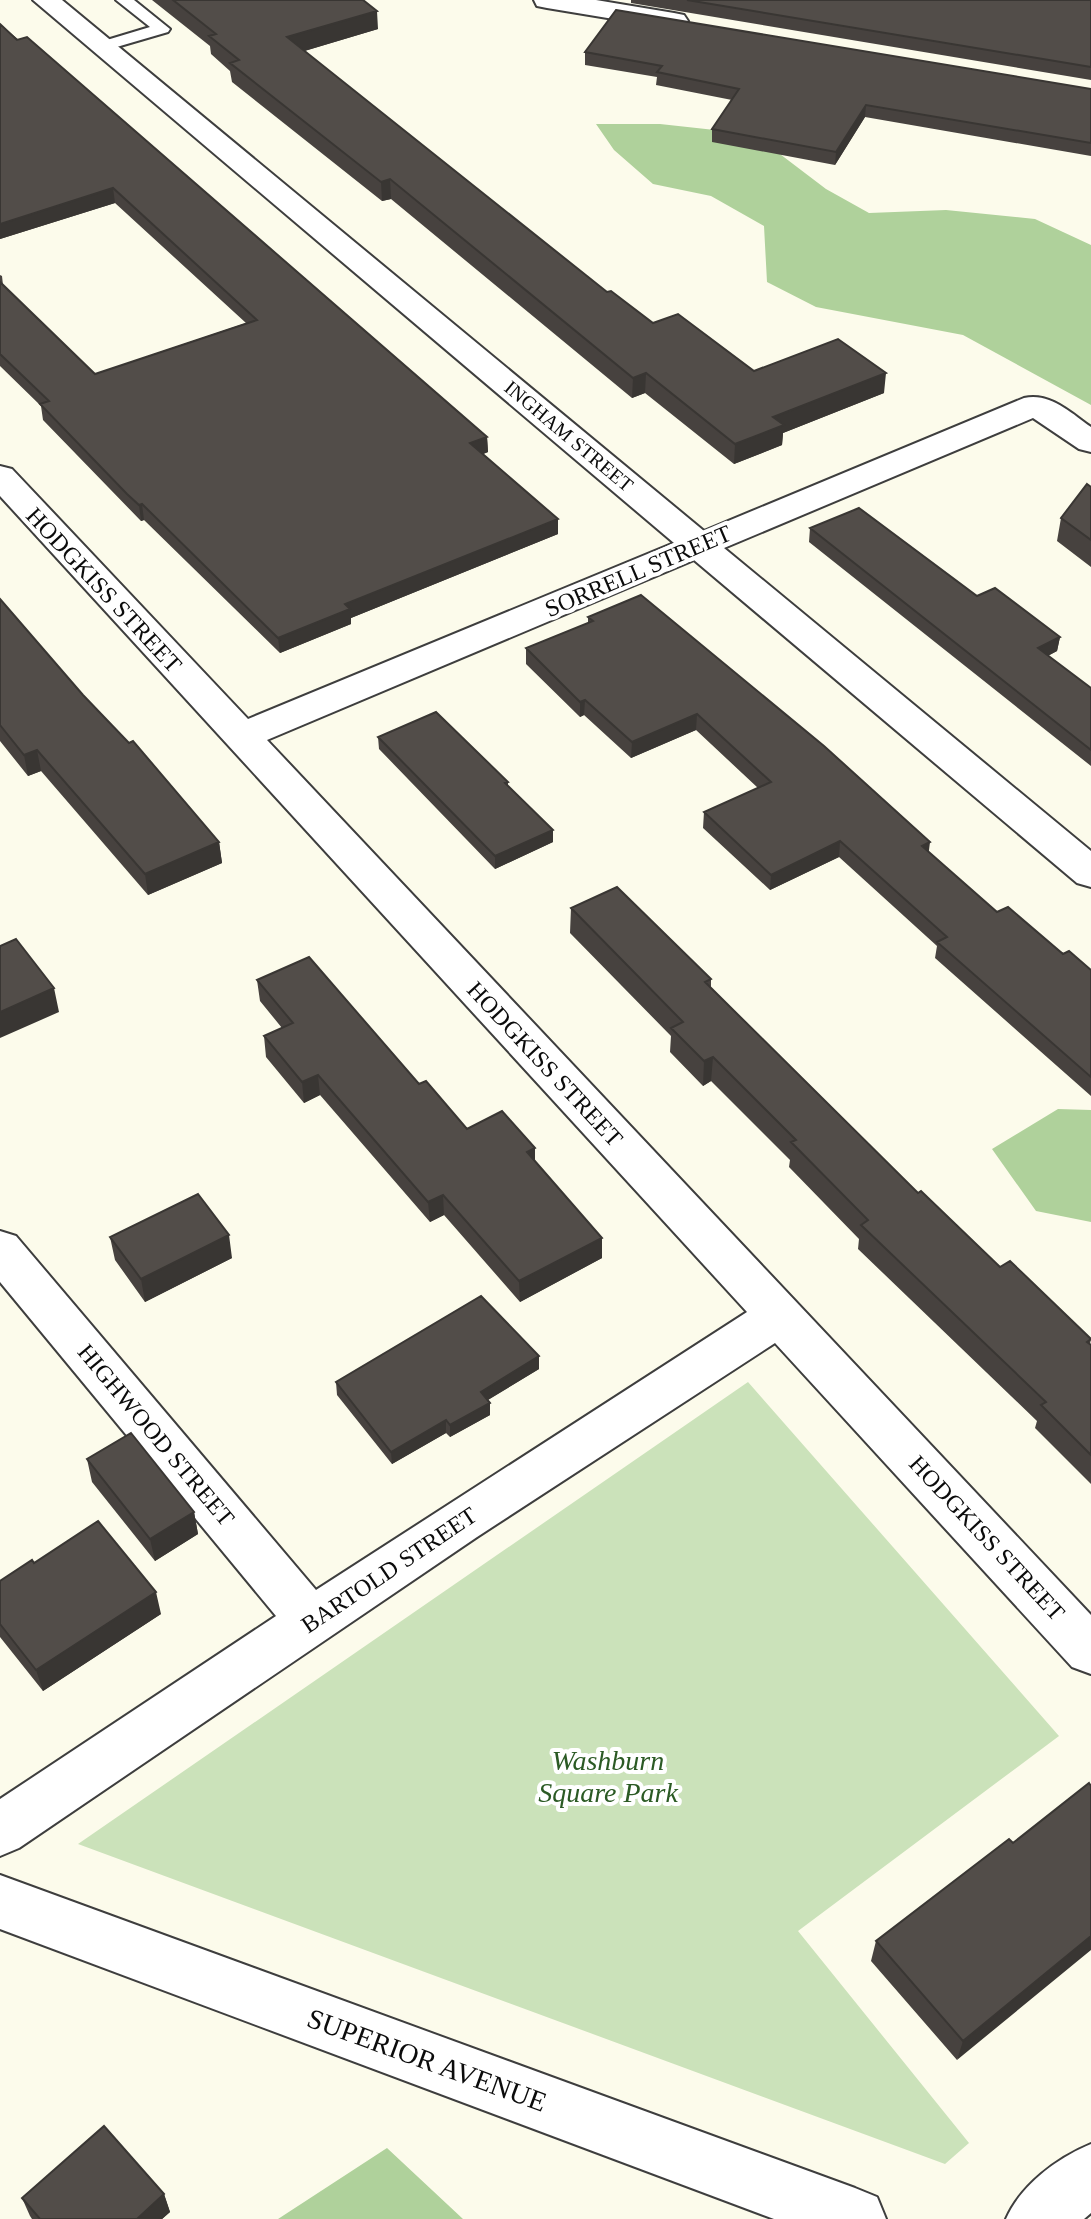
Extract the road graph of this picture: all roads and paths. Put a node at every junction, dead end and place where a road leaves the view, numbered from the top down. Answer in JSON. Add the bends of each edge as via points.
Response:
{"nodes":[{"id":1,"x":46,"y":0,"type":"edge"},
{"id":2,"x":124,"y":0,"type":"edge"},
{"id":3,"x":547,"y":0,"type":"edge"},
{"id":4,"x":701,"y":26,"type":"edge"},
{"id":5,"x":103,"y":46,"type":"junction"},
{"id":6,"x":1091,"y":442,"type":"edge"},
{"id":7,"x":0,"y":476,"type":"edge"},
{"id":8,"x":699,"y":546,"type":"junction"},
{"id":9,"x":240,"y":737,"type":"junction"},
{"id":10,"x":1091,"y":873,"type":"edge"},
{"id":11,"x":0,"y":1249,"type":"edge"},
{"id":12,"x":781,"y":1315,"type":"junction"},
{"id":13,"x":311,"y":1621,"type":"junction"},
{"id":14,"x":1091,"y":1651,"type":"edge"},
{"id":15,"x":0,"y":1830,"type":"edge"},
{"id":16,"x":0,"y":1902,"type":"edge"},
{"id":17,"x":1091,"y":2174,"type":"edge"},
{"id":18,"x":855,"y":2219,"type":"edge"},
{"id":19,"x":1037,"y":2219,"type":"edge"}],
"edges":[{"from":1,"to":5,"type":"street","name":"INGHAM STREET"},
{"from":2,"to":5,"type":"lane","via":[[162,29]]},
{"from":3,"to":4,"type":"street"},
{"from":5,"to":8,"type":"street","name":"INGHAM STREET"},
{"from":6,"to":8,"type":"street","name":"SORRELL STREET","via":[[1036,405]]},
{"from":7,"to":9,"type":"street","name":"HODGKISS STREET"},
{"from":8,"to":9,"type":"street","name":"SORRELL STREET"},
{"from":8,"to":10,"type":"street","name":"INGHAM STREET"},
{"from":9,"to":12,"type":"street","name":"HODGKISS STREET"},
{"from":11,"to":13,"type":"street","name":"HIGHWOOD STREET"},
{"from":12,"to":13,"type":"street","name":"BARTOLD STREET"},
{"from":12,"to":14,"type":"street","name":"HODGKISS STREET"},
{"from":13,"to":15,"type":"street","name":"BARTOLD STREET"},
{"from":16,"to":18,"type":"street","name":"SUPERIOR AVENUE"},
{"from":17,"to":19,"type":"street"}]}
